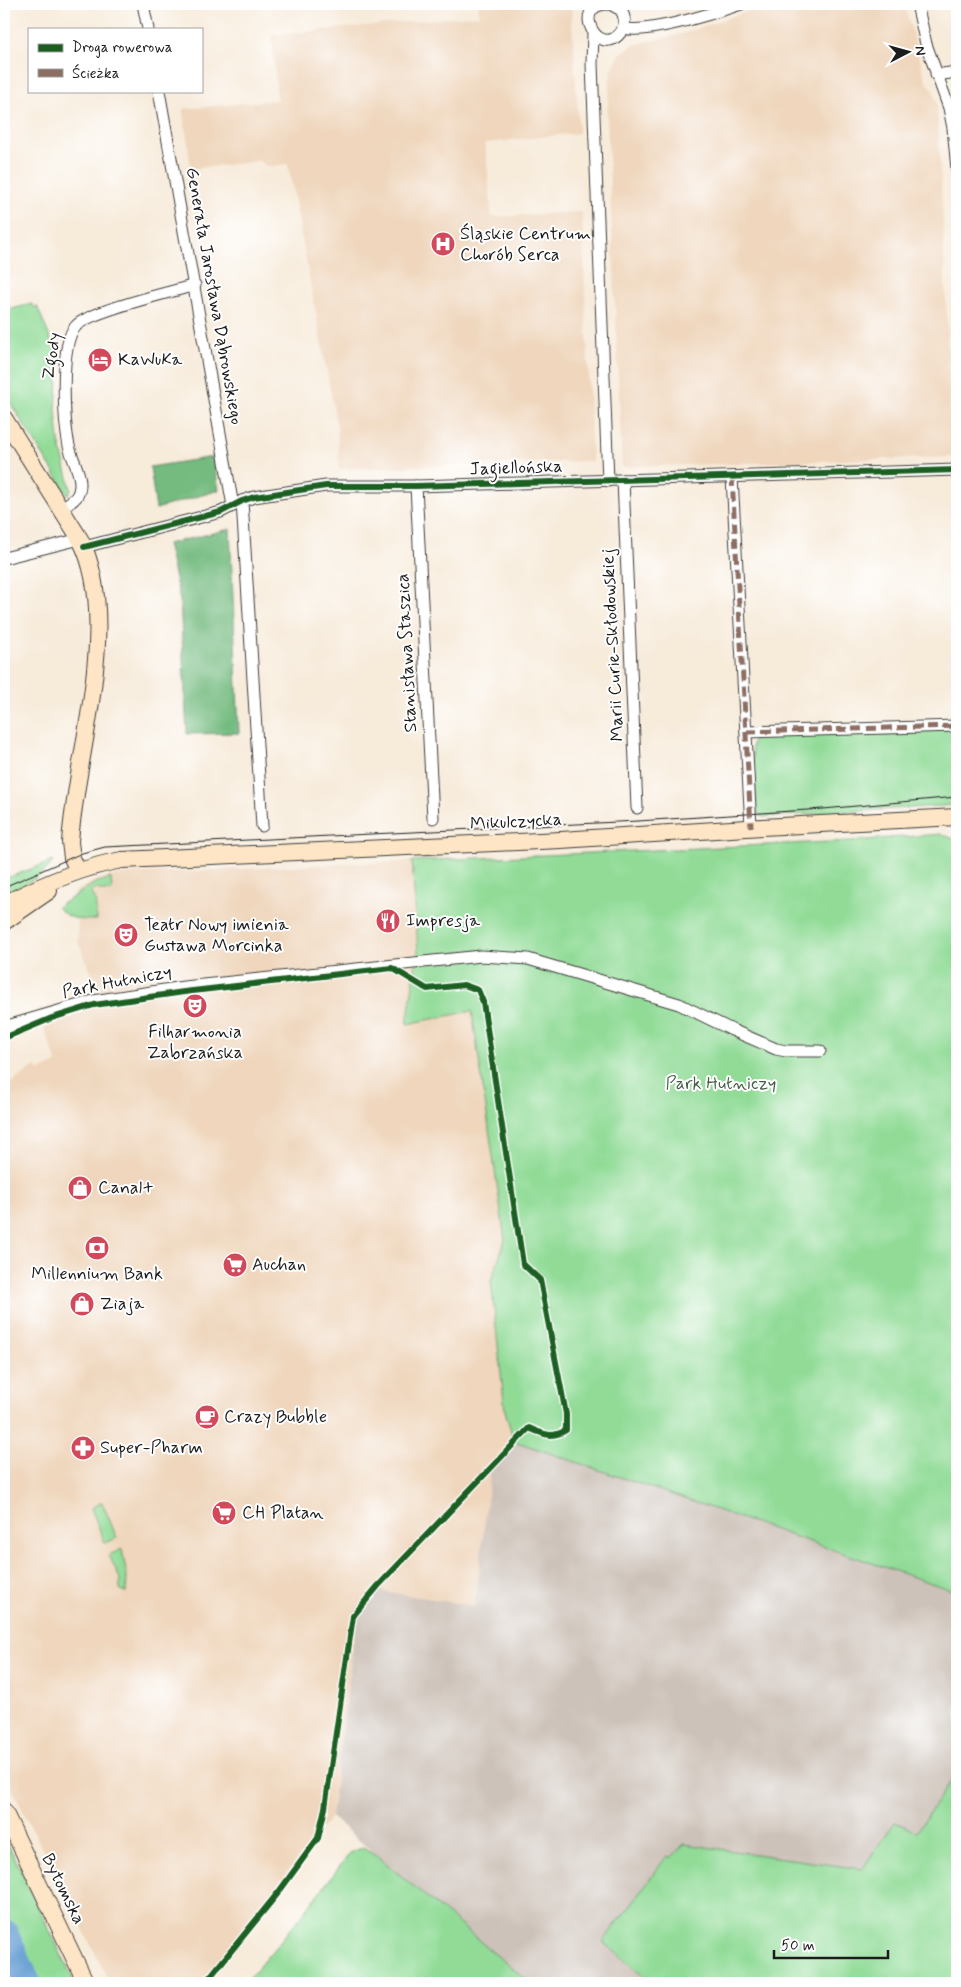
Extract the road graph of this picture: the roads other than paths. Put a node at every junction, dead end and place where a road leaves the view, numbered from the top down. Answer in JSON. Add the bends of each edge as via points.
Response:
{"nodes":[{"id":1,"x":143,"y":4,"type":"edge"},
{"id":2,"x":609,"y":4,"type":"edge"},
{"id":3,"x":741,"y":4,"type":"edge"},
{"id":4,"x":917,"y":4,"type":"edge"},
{"id":5,"x":148,"y":28,"type":"edge"},
{"id":6,"x":623,"y":28,"type":"junction"},
{"id":7,"x":593,"y":33,"type":"junction"},
{"id":8,"x":957,"y":72,"type":"edge"},
{"id":9,"x":936,"y":75,"type":"junction"},
{"id":10,"x":159,"y":92,"type":"edge"},
{"id":11,"x":957,"y":169,"type":"edge"},
{"id":12,"x":195,"y":285,"type":"junction"},
{"id":13,"x":4,"y":418,"type":"edge"},
{"id":14,"x":957,"y":470,"type":"edge"},
{"id":15,"x":732,"y":477,"type":"junction"},
{"id":16,"x":623,"y":480,"type":"junction"},
{"id":17,"x":608,"y":481,"type":"junction"},
{"id":18,"x":416,"y":486,"type":"junction"},
{"id":19,"x":238,"y":503,"type":"junction"},
{"id":20,"x":61,"y":508,"type":"junction"},
{"id":21,"x":82,"y":543,"type":"junction"},
{"id":22,"x":4,"y":558,"type":"edge"},
{"id":23,"x":957,"y":726,"type":"edge"},
{"id":24,"x":747,"y":732,"type":"junction"},
{"id":25,"x":638,"y":808,"type":"dead end"},
{"id":26,"x":957,"y":817,"type":"edge"},
{"id":27,"x":433,"y":818,"type":"dead end"},
{"id":28,"x":262,"y":826,"type":"dead end"},
{"id":29,"x":751,"y":828,"type":"junction"},
{"id":30,"x":78,"y":871,"type":"junction"},
{"id":31,"x":4,"y":904,"type":"edge"},
{"id":32,"x":4,"y":922,"type":"edge"},
{"id":33,"x":4,"y":1027,"type":"edge"},
{"id":34,"x":820,"y":1050,"type":"dead end"},
{"id":35,"x":4,"y":1811,"type":"edge"},
{"id":36,"x":86,"y":1983,"type":"edge"}],
"edges":[{"from":1,"to":5,"type":"street"},
{"from":2,"to":6,"type":"street","via":[[621,10]]},
{"from":2,"to":7,"type":"street","via":[[596,7],[591,12],[589,27]]},
{"from":3,"to":6,"type":"street","via":[[665,25],[632,30]]},
{"from":4,"to":9,"type":"street"},
{"from":6,"to":7,"type":"street","via":[[610,39]]},
{"from":7,"to":17,"type":"street"},
{"from":8,"to":9,"type":"street"},
{"from":9,"to":11,"type":"street","via":[[949,108]]},
{"from":10,"to":12,"type":"street","name":"Generała Jarosława Dąbrowskiego"},
{"from":12,"to":19,"type":"street","name":"Generała Jarosława Dąbrowskiego"},
{"from":12,"to":20,"type":"street","name":"Zgody","via":[[108,311],[75,326],[69,339],[64,398],[69,446],[80,488],[75,499]]},
{"from":13,"to":20,"type":"main road"},
{"from":14,"to":15,"type":"street","name":"Jagiellońska"},
{"from":15,"to":16,"type":"street","name":"Jagiellońska"},
{"from":15,"to":24,"type":"street"},
{"from":16,"to":17,"type":"street","name":"Jagiellońska"},
{"from":16,"to":25,"type":"street","name":"Marii Curie-Skłodowskiej"},
{"from":17,"to":18,"type":"street","name":"Jagiellońska"},
{"from":18,"to":19,"type":"street","name":"Jagiellońska","via":[[326,486]]},
{"from":18,"to":27,"type":"street","name":"Stanisława Staszica"},
{"from":19,"to":21,"type":"street","name":"Jagiellońska","via":[[221,512]]},
{"from":19,"to":28,"type":"street","name":"Generała Jarosława Dąbrowskiego"},
{"from":20,"to":21,"type":"main road"},
{"from":21,"to":22,"type":"street","name":"Jagiellońska"},
{"from":21,"to":30,"type":"main road","via":[[95,587],[97,635],[71,833],[71,852]]},
{"from":23,"to":24,"type":"street"},
{"from":24,"to":29,"type":"street"},
{"from":26,"to":29,"type":"main road","name":"Mikulczycka"},
{"from":29,"to":30,"type":"main road","name":"Mikulczycka","via":[[122,860]]},
{"from":30,"to":31,"type":"main road"},
{"from":30,"to":32,"type":"main road"},
{"from":33,"to":34,"type":"street","name":"Park Hutniczy","via":[[93,1001],[184,986],[481,956],[528,959],[663,999],[776,1049]]},
{"from":35,"to":36,"type":"main road","name":"Bytomska"}]}
